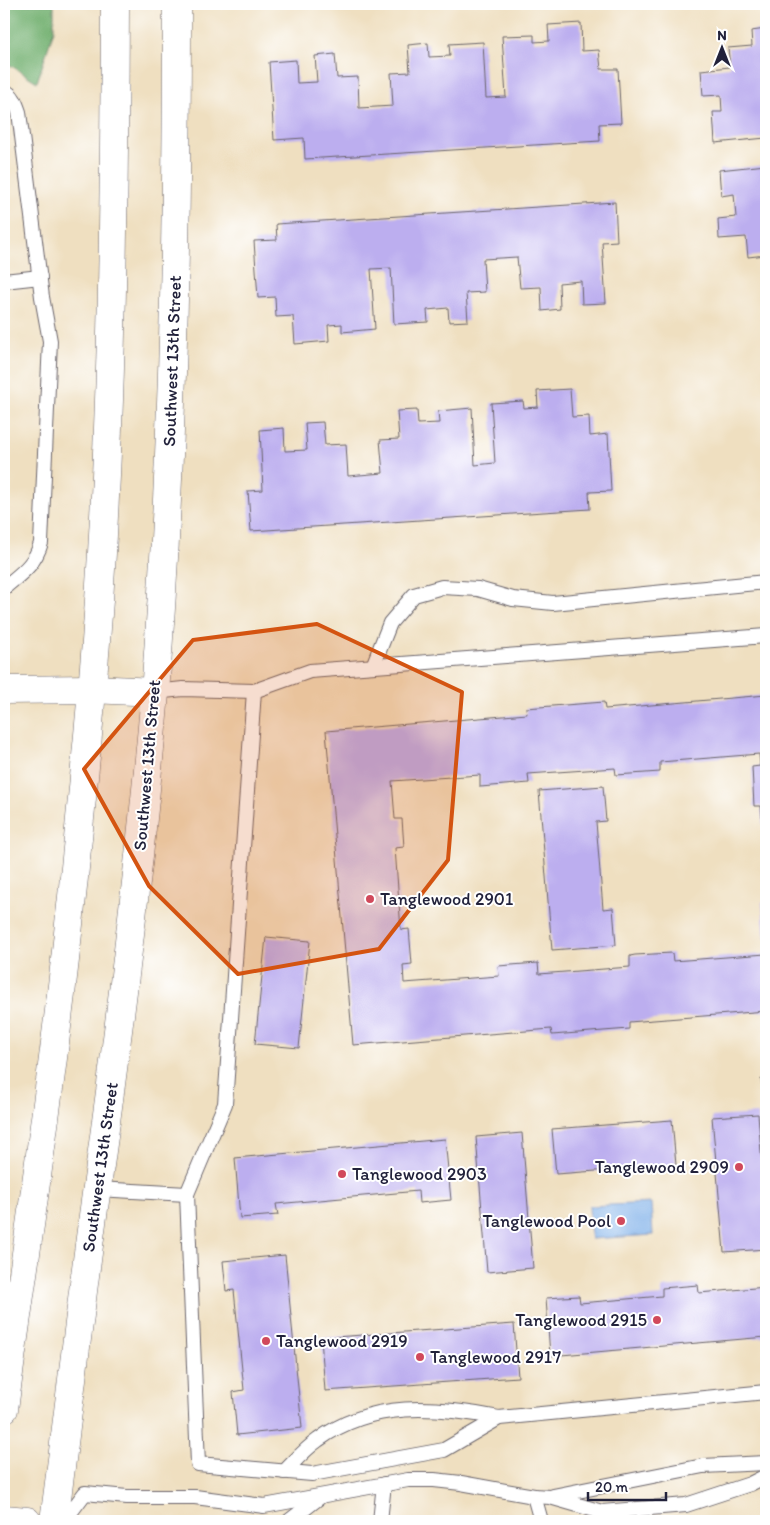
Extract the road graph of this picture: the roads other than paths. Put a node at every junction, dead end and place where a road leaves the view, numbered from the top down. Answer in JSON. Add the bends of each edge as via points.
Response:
{"nodes":[{"id":1,"x":115,"y":4,"type":"edge"},
{"id":2,"x":177,"y":4,"type":"edge"},
{"id":3,"x":4,"y":91,"type":"edge"},
{"id":4,"x":40,"y":277,"type":"junction"},
{"id":5,"x":4,"y":281,"type":"edge"},
{"id":6,"x":766,"y":582,"type":"edge"},
{"id":7,"x":4,"y":588,"type":"edge"},
{"id":8,"x":766,"y":636,"type":"edge"},
{"id":9,"x":372,"y":666,"type":"junction"},
{"id":10,"x":4,"y":690,"type":"edge"},
{"id":11,"x":92,"y":690,"type":"junction"},
{"id":12,"x":254,"y":691,"type":"junction"},
{"id":13,"x":155,"y":692,"type":"junction"},
{"id":14,"x":97,"y":1189,"type":"junction"},
{"id":15,"x":188,"y":1194,"type":"junction"},
{"id":16,"x":766,"y":1392,"type":"edge"},
{"id":17,"x":4,"y":1409,"type":"edge"},
{"id":18,"x":499,"y":1418,"type":"junction"},
{"id":19,"x":766,"y":1463,"type":"edge"},
{"id":20,"x":284,"y":1472,"type":"junction"},
{"id":21,"x":766,"y":1476,"type":"edge"},
{"id":22,"x":384,"y":1484,"type":"junction"},
{"id":23,"x":322,"y":1496,"type":"junction"},
{"id":24,"x":534,"y":1496,"type":"junction"},
{"id":25,"x":550,"y":1497,"type":"junction"},
{"id":26,"x":629,"y":1516,"type":"edge"},
{"id":27,"x":4,"y":1519,"type":"edge"},
{"id":28,"x":27,"y":1521,"type":"edge"},
{"id":29,"x":54,"y":1521,"type":"edge"},
{"id":30,"x":64,"y":1521,"type":"edge"},
{"id":31,"x":289,"y":1521,"type":"edge"},
{"id":32,"x":380,"y":1521,"type":"edge"},
{"id":33,"x":541,"y":1521,"type":"edge"}],
"edges":[{"from":1,"to":11,"type":"main road","via":[[110,375]]},
{"from":2,"to":13,"type":"main road","name":"Southwest 13th Street","via":[[173,376]]},
{"from":3,"to":4,"type":"lane","via":[[15,100],[19,112]]},
{"from":4,"to":5,"type":"lane"},
{"from":4,"to":7,"type":"lane","via":[[50,342],[41,543],[37,557],[29,567]]},
{"from":6,"to":9,"type":"lane","via":[[553,603],[513,599],[478,588],[442,587],[414,594],[390,623]]},
{"from":8,"to":9,"type":"lane"},
{"from":9,"to":12,"type":"lane","via":[[310,671]]},
{"from":10,"to":11,"type":"main road"},
{"from":11,"to":13,"type":"main road"},
{"from":11,"to":17,"type":"main road","via":[[54,1058]]},
{"from":12,"to":13,"type":"lane"},
{"from":12,"to":15,"type":"lane","via":[[225,1104]]},
{"from":13,"to":14,"type":"main road","name":"Southwest 13th Street","via":[[134,900]]},
{"from":14,"to":15,"type":"lane"},
{"from":14,"to":29,"type":"main road","name":"Southwest 13th Street"},
{"from":15,"to":20,"type":"lane","via":[[198,1464]]},
{"from":16,"to":18,"type":"lane"},
{"from":18,"to":20,"type":"lane","via":[[444,1450],[312,1474]]},
{"from":18,"to":20,"type":"lane","via":[[462,1410],[401,1408],[359,1418],[317,1441]]},
{"from":19,"to":25,"type":"lane","via":[[703,1466]]},
{"from":21,"to":26,"type":"lane","via":[[686,1505]]},
{"from":22,"to":23,"type":"lane"},
{"from":22,"to":24,"type":"lane","via":[[434,1480]]},
{"from":22,"to":32,"type":"lane"},
{"from":23,"to":30,"type":"lane","via":[[264,1506],[195,1497],[85,1493]]},
{"from":23,"to":31,"type":"lane"},
{"from":24,"to":25,"type":"lane"},
{"from":24,"to":33,"type":"lane"},
{"from":25,"to":26,"type":"lane"},
{"from":27,"to":28,"type":"main road"}]}
